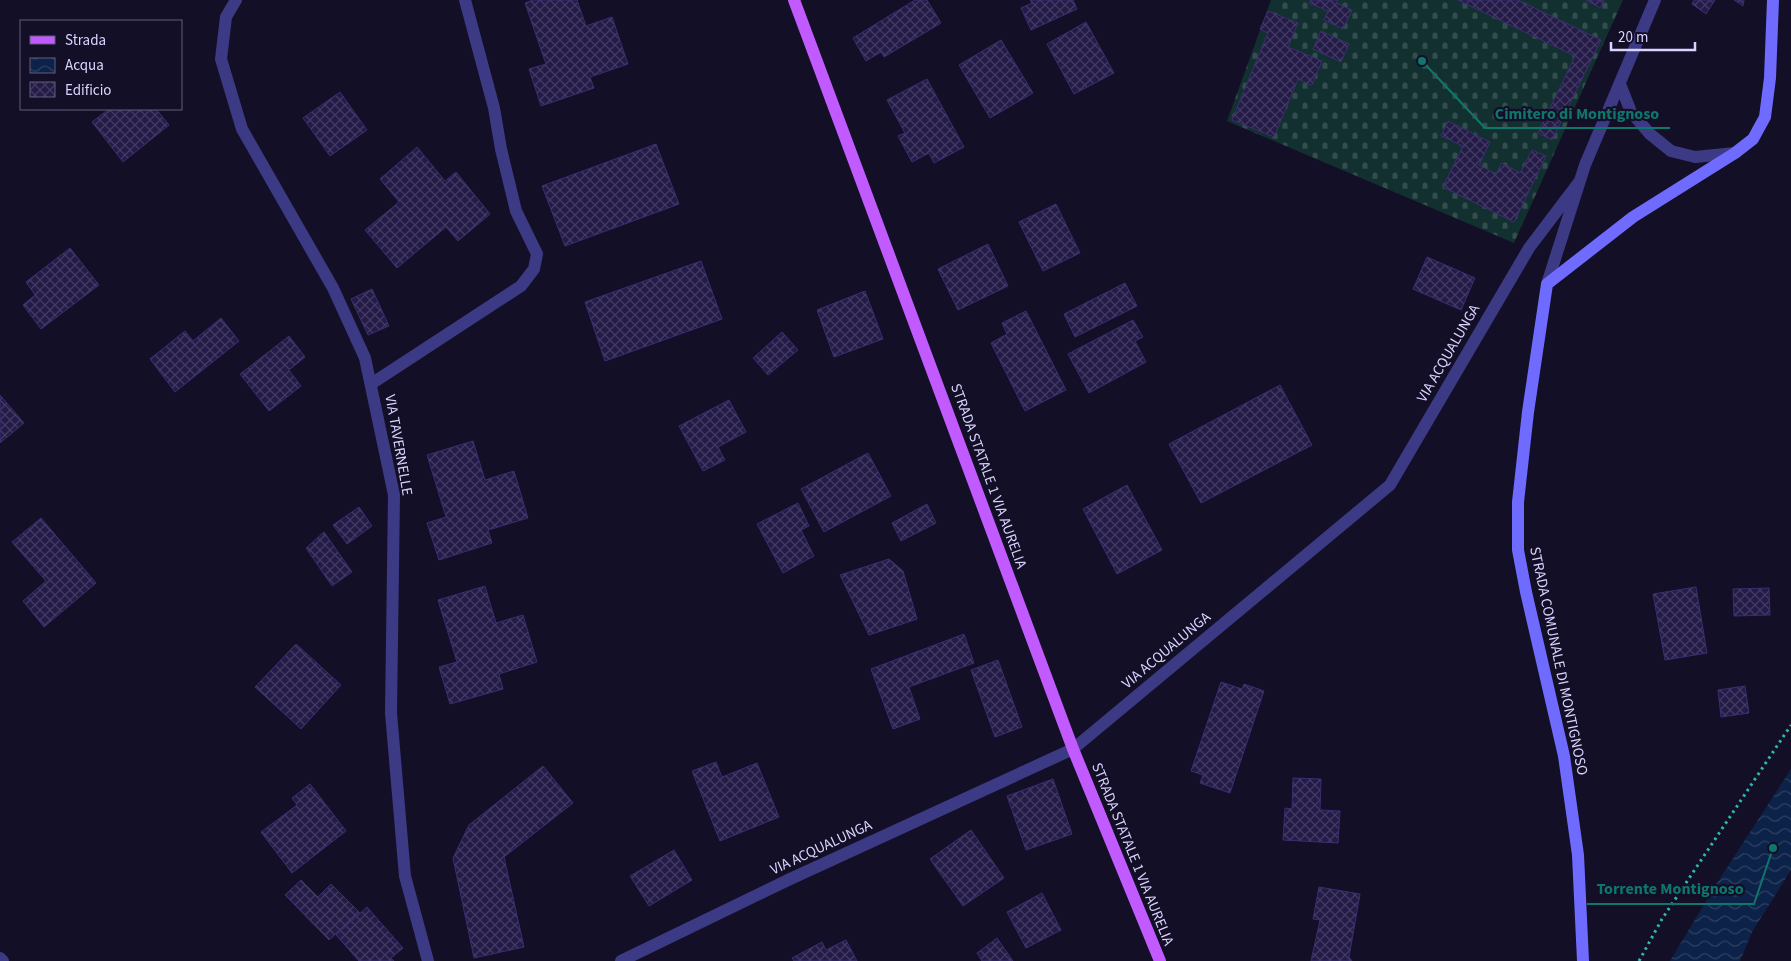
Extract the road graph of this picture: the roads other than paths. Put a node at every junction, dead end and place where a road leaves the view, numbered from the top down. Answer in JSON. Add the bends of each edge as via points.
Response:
{"nodes":[{"id":1,"x":236,"y":0,"type":"edge"},
{"id":2,"x":465,"y":0,"type":"edge"},
{"id":3,"x":794,"y":0,"type":"edge"},
{"id":4,"x":1655,"y":0,"type":"edge"},
{"id":5,"x":1773,"y":0,"type":"edge"},
{"id":6,"x":1620,"y":84,"type":"junction"},
{"id":7,"x":1734,"y":153,"type":"junction"},
{"id":8,"x":1579,"y":182,"type":"junction"},
{"id":9,"x":1547,"y":284,"type":"junction"},
{"id":10,"x":371,"y":384,"type":"junction"},
{"id":11,"x":1073,"y":749,"type":"junction"},
{"id":12,"x":0,"y":958,"type":"edge"},
{"id":13,"x":3,"y":961,"type":"edge"},
{"id":14,"x":428,"y":961,"type":"edge"},
{"id":15,"x":621,"y":961,"type":"edge"},
{"id":16,"x":1160,"y":961,"type":"edge"},
{"id":17,"x":1583,"y":961,"type":"edge"}],
"edges":[{"from":1,"to":10,"type":"street","name":"VIA TAVERNELLE","via":[[226,17],[221,59],[242,129],[333,288],[365,358]]},
{"from":2,"to":10,"type":"street","via":[[494,108],[516,210],[537,254],[534,268],[521,286]]},
{"from":3,"to":11,"type":"main road","name":"STRADA STATALE 1 VIA AURELIA"},
{"from":4,"to":6,"type":"street"},
{"from":5,"to":7,"type":"street","via":[[1765,117],[1753,139]]},
{"from":6,"to":7,"type":"street","via":[[1631,112],[1670,151],[1695,157]]},
{"from":6,"to":8,"type":"street"},
{"from":7,"to":9,"type":"street","via":[[1633,218]]},
{"from":8,"to":9,"type":"street"},
{"from":8,"to":11,"type":"street","name":"VIA ACQUALUNGA","via":[[1529,248],[1390,485]]},
{"from":9,"to":17,"type":"street","name":"STRADA COMUNALE DI MONTIGNOSO","via":[[1518,502],[1518,550],[1564,756],[1578,855]]},
{"from":10,"to":14,"type":"street","name":"VIA TAVERNELLE","via":[[394,495],[391,713],[405,876]]},
{"from":11,"to":15,"type":"street","name":"VIA ACQUALUNGA"},
{"from":11,"to":16,"type":"main road","name":"STRADA STATALE 1 VIA AURELIA"},
{"from":12,"to":13,"type":"street"}]}
